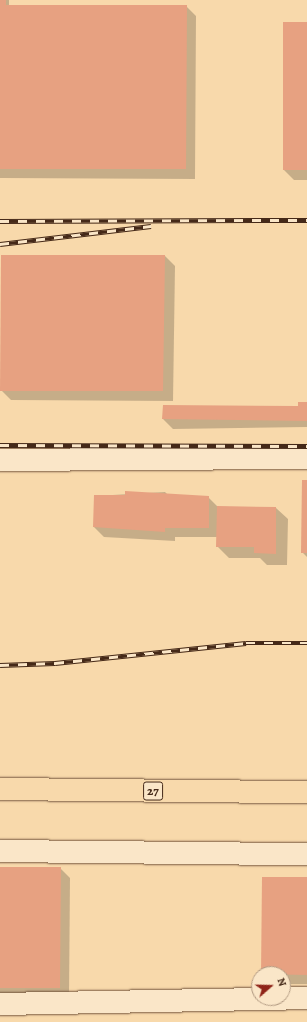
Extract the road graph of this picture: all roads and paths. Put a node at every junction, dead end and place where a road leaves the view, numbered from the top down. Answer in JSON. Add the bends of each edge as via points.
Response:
{"nodes":[{"id":1,"x":307,"y":458,"type":"edge"},
{"id":2,"x":0,"y":460,"type":"edge"},
{"id":3,"x":0,"y":789,"type":"edge"},
{"id":4,"x":307,"y":792,"type":"edge"},
{"id":5,"x":0,"y":851,"type":"edge"},
{"id":6,"x":307,"y":854,"type":"edge"},
{"id":7,"x":307,"y":998,"type":"edge"},
{"id":8,"x":0,"y":1004,"type":"edge"}],
"edges":[{"from":1,"to":2,"type":"lane"},
{"from":3,"to":4,"type":"main road","number":"27"},
{"from":5,"to":6,"type":"lane"},
{"from":7,"to":8,"type":"lane"}]}
